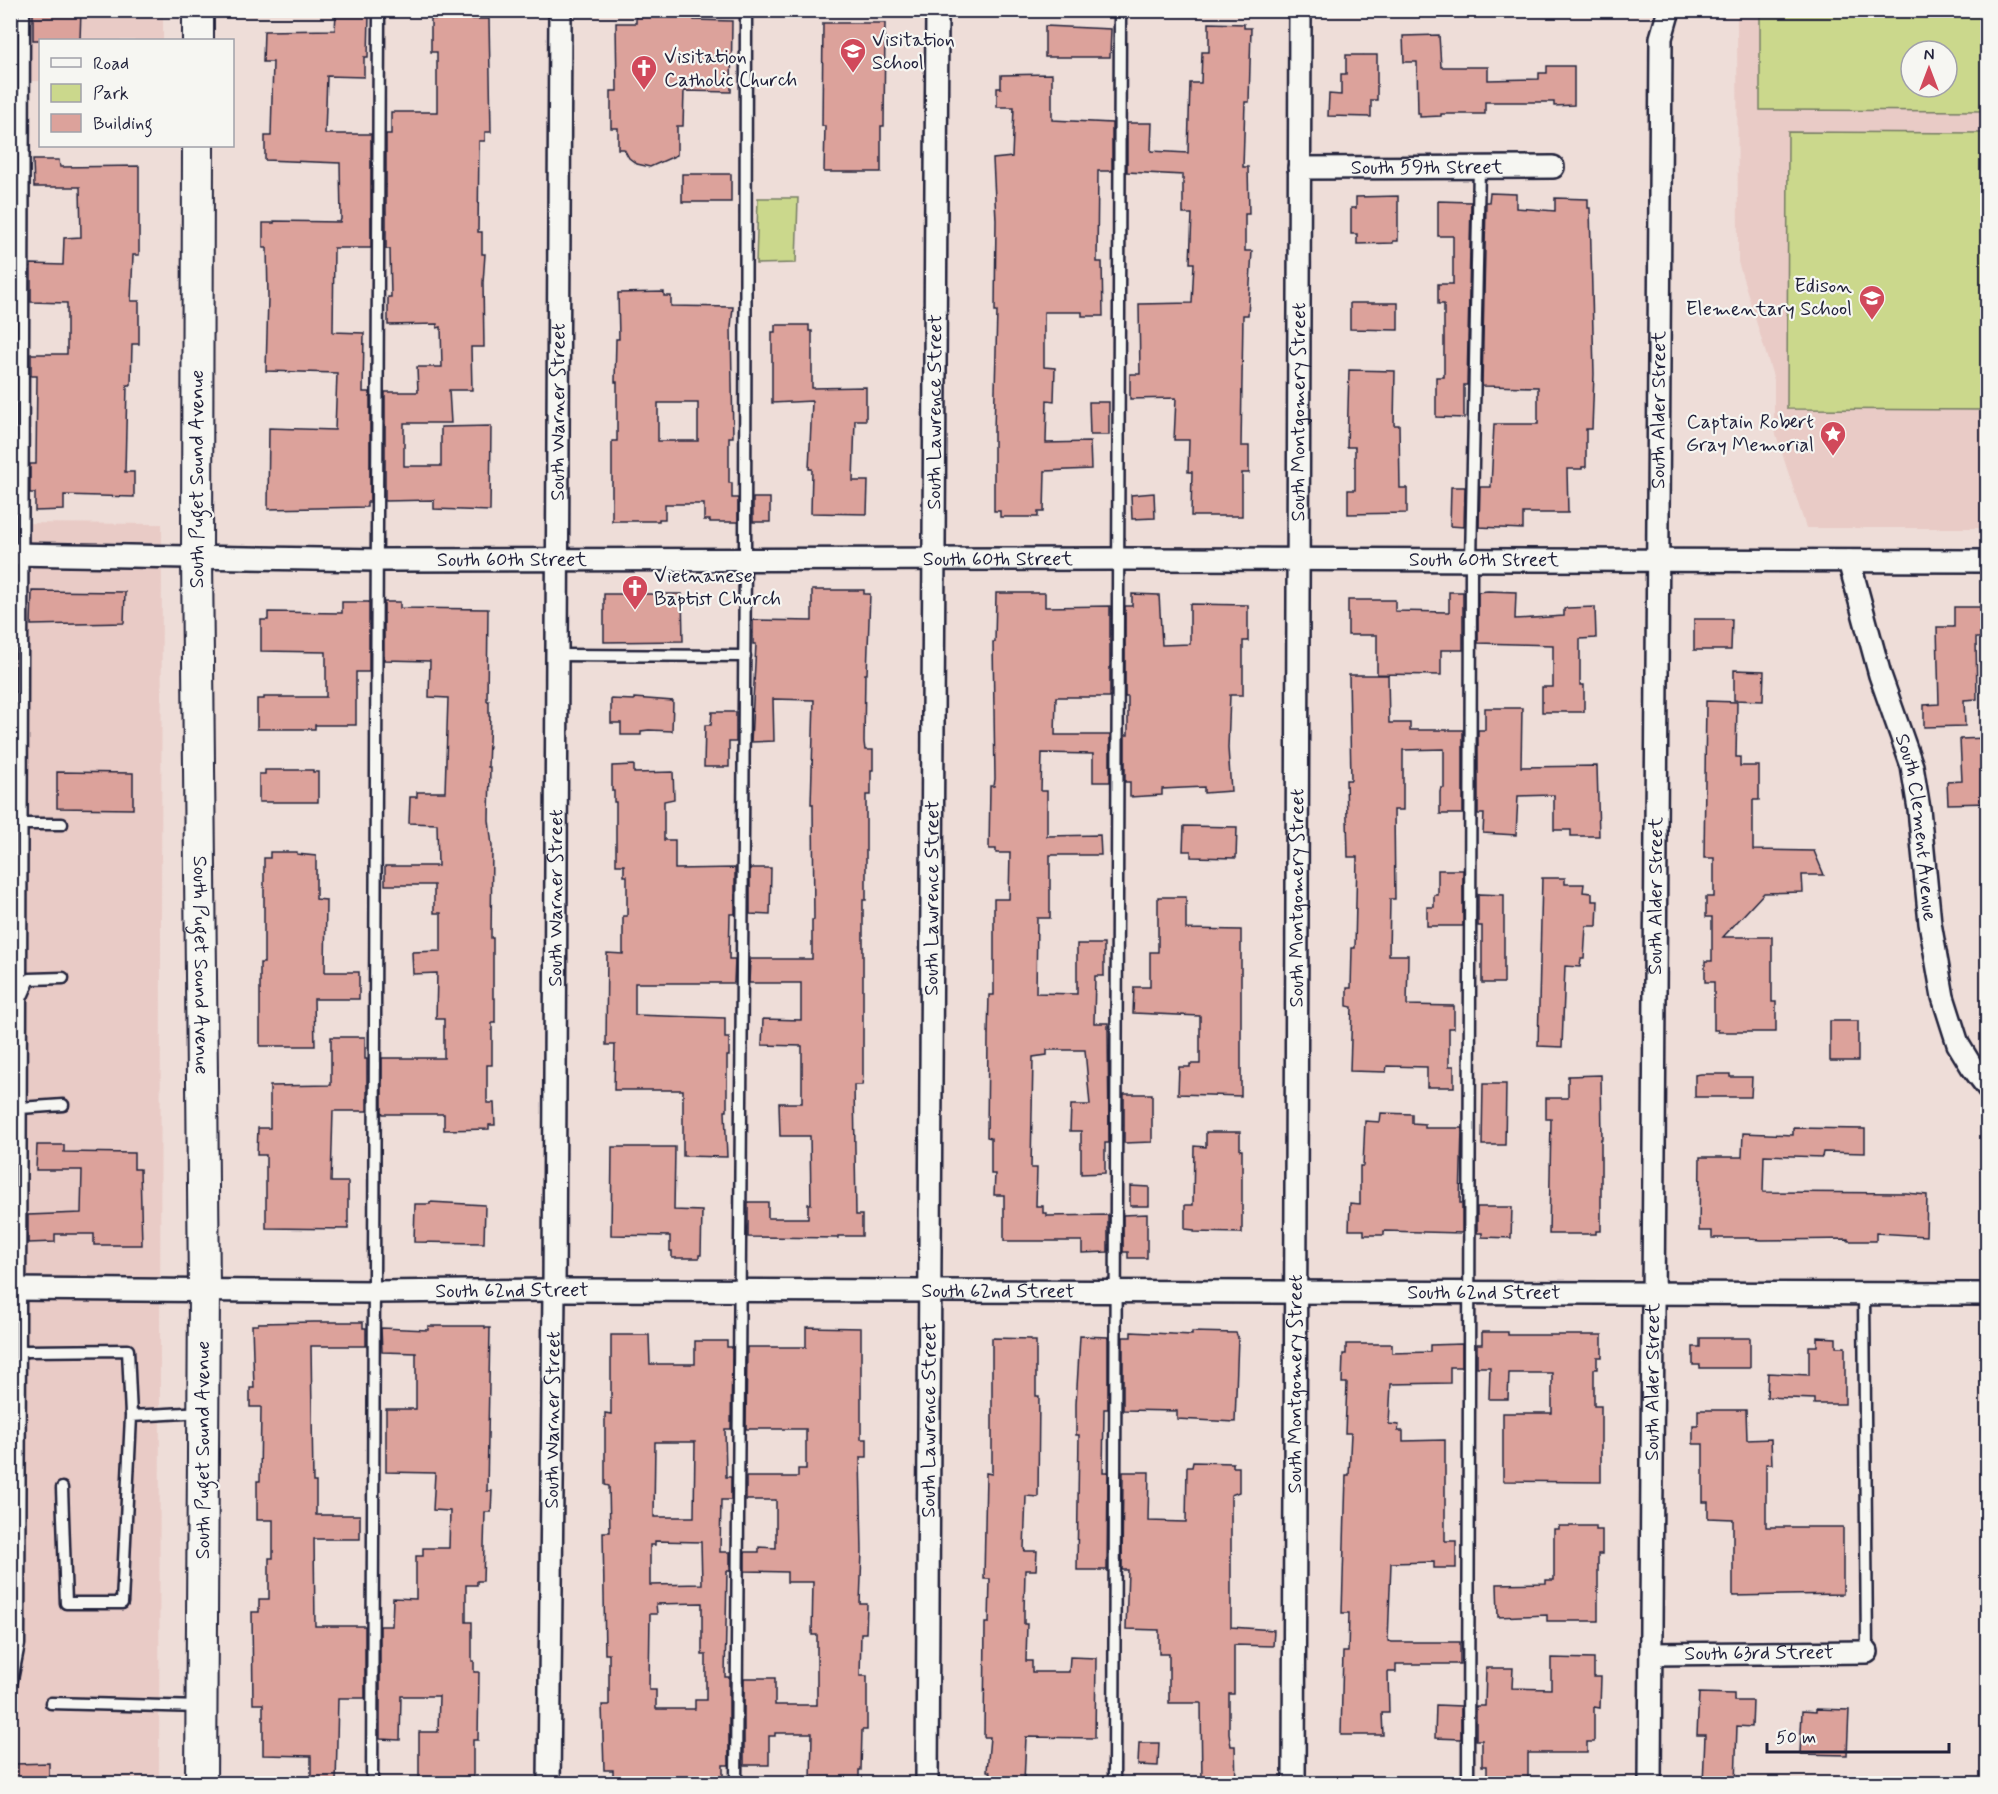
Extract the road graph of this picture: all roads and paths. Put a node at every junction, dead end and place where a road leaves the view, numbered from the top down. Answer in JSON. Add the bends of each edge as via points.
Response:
{"nodes":[{"id":1,"x":24,"y":10,"type":"edge"},
{"id":2,"x":198,"y":10,"type":"edge"},
{"id":3,"x":379,"y":10,"type":"edge"},
{"id":4,"x":560,"y":10,"type":"edge"},
{"id":5,"x":746,"y":10,"type":"edge"},
{"id":6,"x":937,"y":10,"type":"edge"},
{"id":7,"x":1120,"y":10,"type":"edge"},
{"id":8,"x":1300,"y":10,"type":"edge"},
{"id":9,"x":1669,"y":10,"type":"edge"},
{"id":10,"x":198,"y":39,"type":"edge"},
{"id":11,"x":198,"y":147,"type":"edge"},
{"id":12,"x":1479,"y":167,"type":"junction"},
{"id":13,"x":1553,"y":167,"type":"dead end"},
{"id":14,"x":1299,"y":168,"type":"junction"},
{"id":15,"x":16,"y":554,"type":"edge"},
{"id":16,"x":197,"y":557,"type":"junction"},
{"id":17,"x":1118,"y":559,"type":"junction"},
{"id":18,"x":377,"y":560,"type":"junction"},
{"id":19,"x":557,"y":560,"type":"junction"},
{"id":20,"x":745,"y":560,"type":"junction"},
{"id":21,"x":934,"y":561,"type":"junction"},
{"id":22,"x":1299,"y":561,"type":"junction"},
{"id":23,"x":1471,"y":561,"type":"junction"},
{"id":24,"x":1656,"y":561,"type":"junction"},
{"id":25,"x":1849,"y":561,"type":"junction"},
{"id":26,"x":1988,"y":561,"type":"edge"},
{"id":27,"x":557,"y":655,"type":"junction"},
{"id":28,"x":745,"y":656,"type":"junction"},
{"id":29,"x":22,"y":824,"type":"junction"},
{"id":30,"x":62,"y":824,"type":"dead end"},
{"id":31,"x":63,"y":978,"type":"dead end"},
{"id":32,"x":21,"y":999,"type":"junction"},
{"id":33,"x":10,"y":1011,"type":"edge"},
{"id":34,"x":1988,"y":1088,"type":"edge"},
{"id":35,"x":63,"y":1105,"type":"dead end"},
{"id":36,"x":20,"y":1108,"type":"junction"},
{"id":37,"x":15,"y":1289,"type":"edge"},
{"id":38,"x":204,"y":1290,"type":"junction"},
{"id":39,"x":554,"y":1290,"type":"junction"},
{"id":40,"x":739,"y":1291,"type":"junction"},
{"id":41,"x":930,"y":1291,"type":"junction"},
{"id":42,"x":375,"y":1292,"type":"junction"},
{"id":43,"x":1117,"y":1292,"type":"junction"},
{"id":44,"x":1296,"y":1292,"type":"junction"},
{"id":45,"x":1468,"y":1293,"type":"junction"},
{"id":46,"x":1652,"y":1293,"type":"junction"},
{"id":47,"x":1864,"y":1294,"type":"junction"},
{"id":48,"x":1988,"y":1294,"type":"edge"},
{"id":49,"x":28,"y":1351,"type":"dead end"},
{"id":50,"x":203,"y":1412,"type":"junction"},
{"id":51,"x":131,"y":1416,"type":"junction"},
{"id":52,"x":62,"y":1488,"type":"dead end"},
{"id":53,"x":1868,"y":1652,"type":"joint"},
{"id":54,"x":1651,"y":1654,"type":"junction"},
{"id":55,"x":10,"y":1690,"type":"edge"},
{"id":56,"x":51,"y":1703,"type":"dead end"},
{"id":57,"x":201,"y":1707,"type":"junction"},
{"id":58,"x":201,"y":1784,"type":"edge"},
{"id":59,"x":372,"y":1784,"type":"edge"},
{"id":60,"x":549,"y":1784,"type":"edge"},
{"id":61,"x":736,"y":1784,"type":"edge"},
{"id":62,"x":927,"y":1784,"type":"edge"},
{"id":63,"x":1114,"y":1784,"type":"edge"},
{"id":64,"x":1294,"y":1784,"type":"edge"},
{"id":65,"x":1468,"y":1784,"type":"edge"},
{"id":66,"x":1650,"y":1784,"type":"edge"}],
"edges":[{"from":1,"to":15,"type":"lane"},
{"from":2,"to":10,"type":"street"},
{"from":3,"to":18,"type":"lane"},
{"from":4,"to":19,"type":"street","name":"South Warner Street"},
{"from":5,"to":20,"type":"lane"},
{"from":6,"to":21,"type":"street","name":"South Lawrence Street"},
{"from":7,"to":17,"type":"lane"},
{"from":8,"to":14,"type":"street","name":"South Montgomery Street"},
{"from":9,"to":24,"type":"street","name":"South Alder Street","via":[[1661,38]]},
{"from":11,"to":16,"type":"street","name":"South Puget Sound Avenue"},
{"from":12,"to":13,"type":"street","name":"South 59th Street"},
{"from":12,"to":14,"type":"street","name":"South 59th Street"},
{"from":12,"to":23,"type":"lane"},
{"from":14,"to":22,"type":"street","name":"South Montgomery Street"},
{"from":15,"to":16,"type":"street","name":"South 60th Street"},
{"from":15,"to":29,"type":"lane"},
{"from":16,"to":18,"type":"street","name":"South 60th Street"},
{"from":16,"to":38,"type":"street","name":"South Puget Sound Avenue"},
{"from":17,"to":21,"type":"street","name":"South 60th Street"},
{"from":17,"to":22,"type":"street","name":"South 60th Street"},
{"from":17,"to":43,"type":"lane"},
{"from":18,"to":19,"type":"street","name":"South 60th Street"},
{"from":18,"to":42,"type":"lane"},
{"from":19,"to":20,"type":"street","name":"South 60th Street"},
{"from":19,"to":27,"type":"street","name":"South Warner Street"},
{"from":20,"to":21,"type":"street","name":"South 60th Street"},
{"from":20,"to":28,"type":"lane"},
{"from":21,"to":41,"type":"street","name":"South Lawrence Street"},
{"from":22,"to":23,"type":"street","name":"South 60th Street"},
{"from":22,"to":44,"type":"street","name":"South Montgomery Street"},
{"from":23,"to":24,"type":"street","name":"South 60th Street"},
{"from":23,"to":45,"type":"lane"},
{"from":24,"to":25,"type":"street","name":"South 60th Street"},
{"from":24,"to":46,"type":"street","name":"South Alder Street"},
{"from":25,"to":26,"type":"street","name":"South 60th Street"},
{"from":25,"to":34,"type":"street","name":"South Clement Avenue","via":[[1880,675],[1912,766],[1942,997],[1958,1044]]},
{"from":27,"to":28,"type":"lane"},
{"from":27,"to":39,"type":"street","name":"South Warner Street"},
{"from":28,"to":40,"type":"lane"},
{"from":29,"to":30,"type":"lane"},
{"from":29,"to":32,"type":"lane"},
{"from":31,"to":32,"type":"lane","via":[[30,979]]},
{"from":32,"to":33,"type":"lane"},
{"from":32,"to":36,"type":"lane"},
{"from":35,"to":36,"type":"lane"},
{"from":36,"to":37,"type":"lane"},
{"from":37,"to":38,"type":"street","name":"South 62nd Street"},
{"from":37,"to":55,"type":"lane","via":[[19,1644]]},
{"from":38,"to":42,"type":"street","name":"South 62nd Street"},
{"from":38,"to":50,"type":"street","name":"South Puget Sound Avenue"},
{"from":39,"to":40,"type":"street","name":"South 62nd Street"},
{"from":39,"to":42,"type":"street","name":"South 62nd Street"},
{"from":39,"to":60,"type":"street","name":"South Warner Street"},
{"from":40,"to":41,"type":"street","name":"South 62nd Street"},
{"from":40,"to":61,"type":"lane"},
{"from":41,"to":43,"type":"street","name":"South 62nd Street"},
{"from":41,"to":62,"type":"street","name":"South Lawrence Street"},
{"from":42,"to":59,"type":"lane"},
{"from":43,"to":44,"type":"street","name":"South 62nd Street"},
{"from":43,"to":63,"type":"lane"},
{"from":44,"to":45,"type":"street","name":"South 62nd Street"},
{"from":44,"to":64,"type":"street","name":"South Montgomery Street"},
{"from":45,"to":46,"type":"street","name":"South 62nd Street"},
{"from":45,"to":65,"type":"lane"},
{"from":46,"to":47,"type":"street","name":"South 62nd Street"},
{"from":46,"to":54,"type":"street","name":"South Alder Street"},
{"from":47,"to":48,"type":"street","name":"South 62nd Street"},
{"from":47,"to":53,"type":"lane"},
{"from":49,"to":51,"type":"lane","via":[[128,1350]]},
{"from":50,"to":51,"type":"lane"},
{"from":50,"to":57,"type":"street","name":"South Puget Sound Avenue"},
{"from":51,"to":52,"type":"lane","via":[[122,1604],[66,1604]]},
{"from":53,"to":54,"type":"street","name":"South 63rd Street"},
{"from":54,"to":66,"type":"street","name":"South Alder Street"},
{"from":56,"to":57,"type":"lane"},
{"from":57,"to":58,"type":"street","name":"South Puget Sound Avenue"}]}
